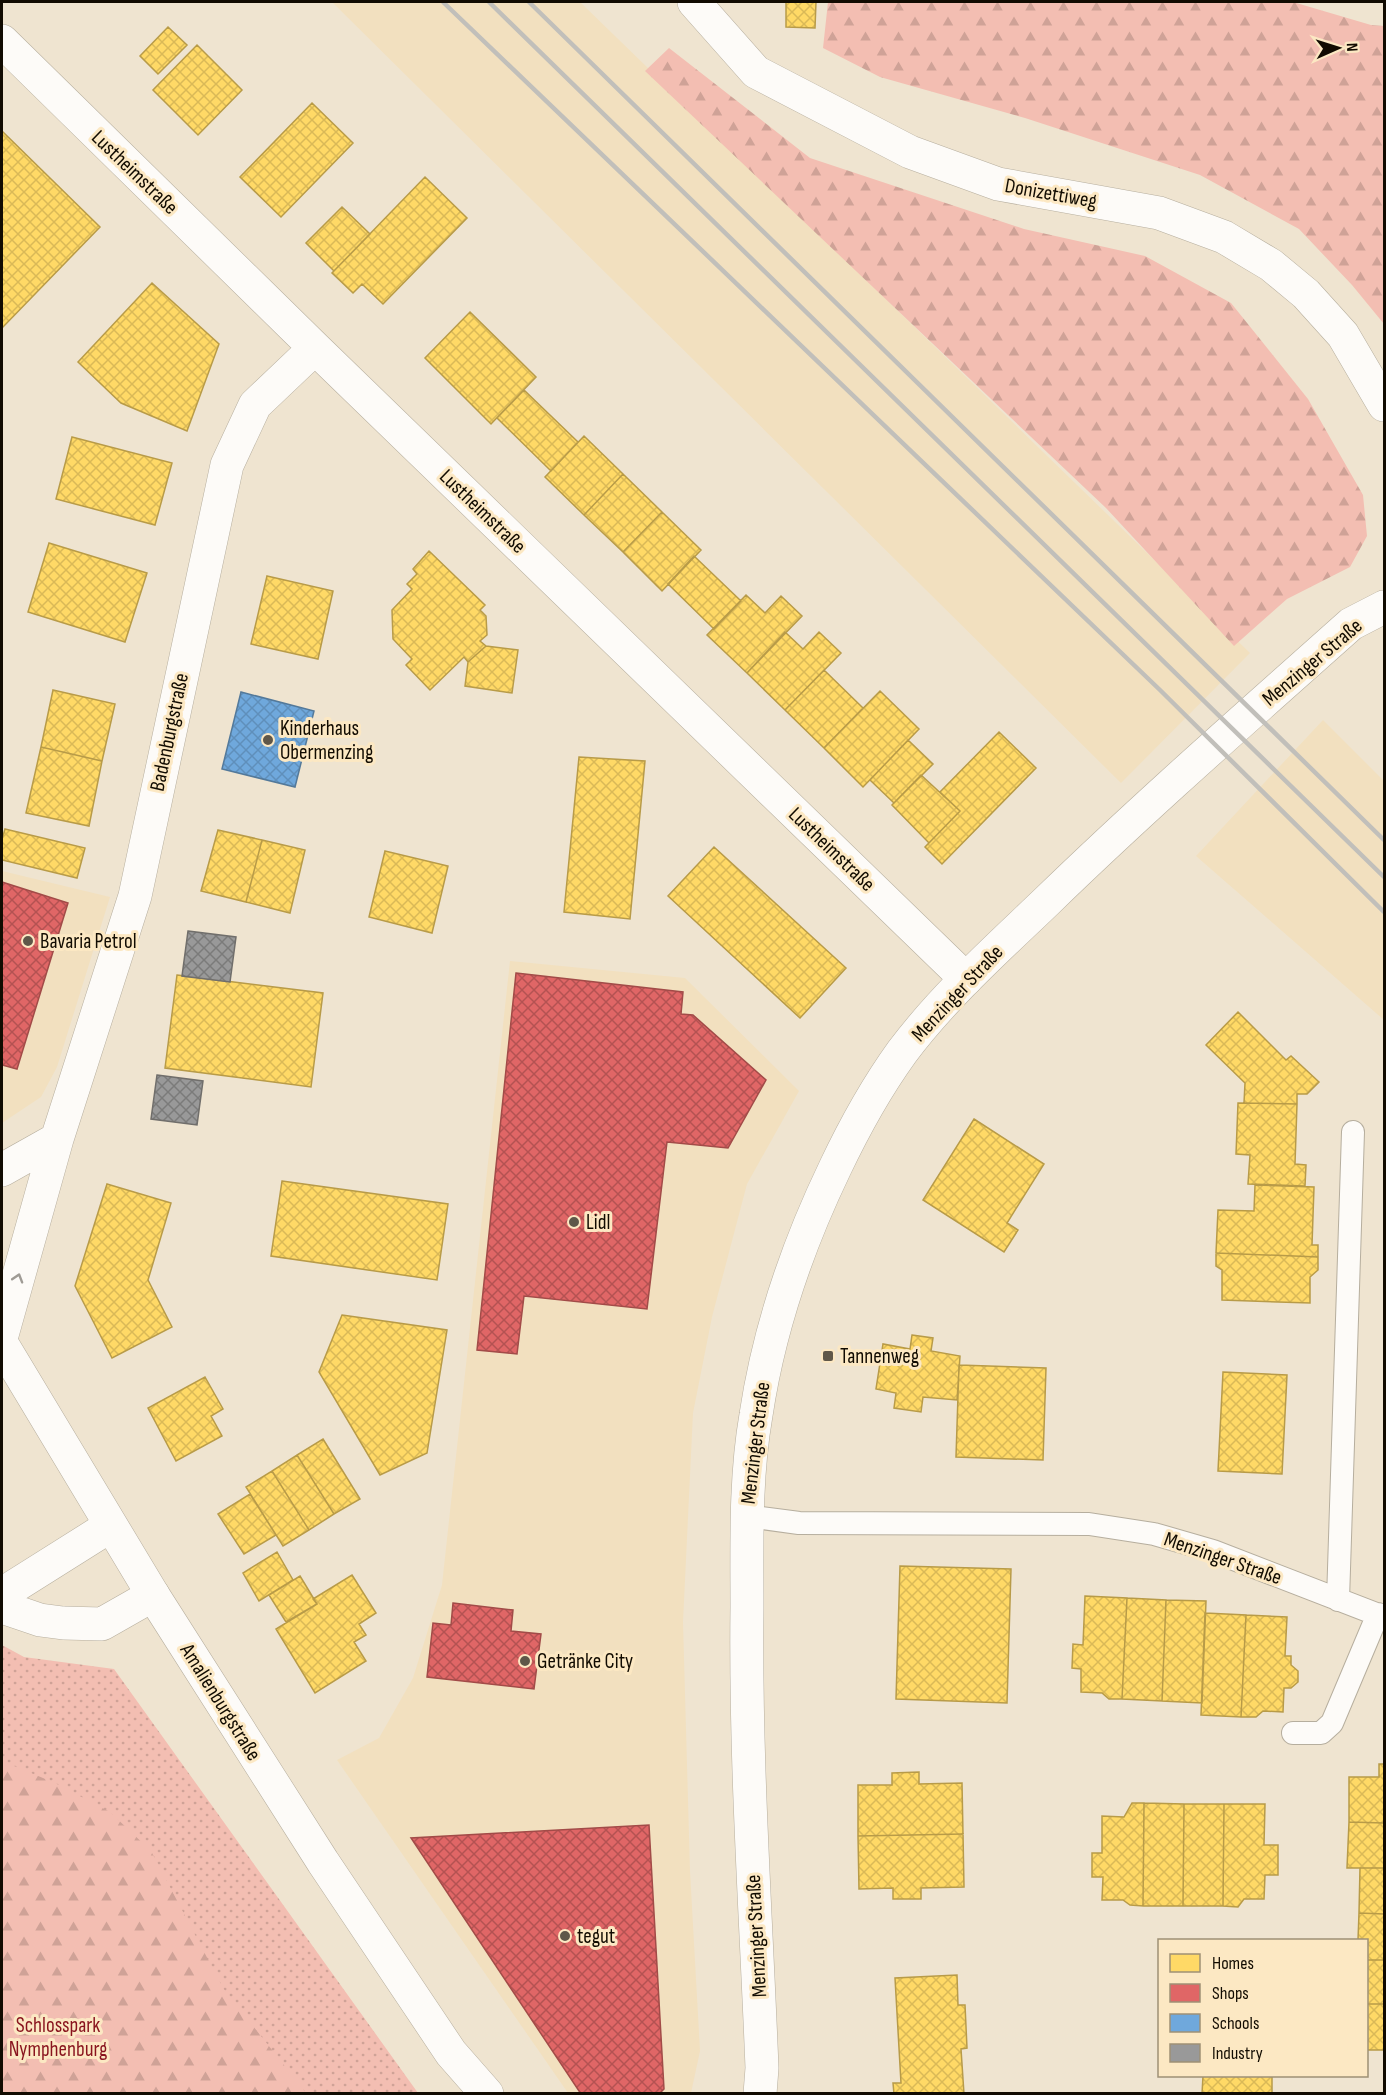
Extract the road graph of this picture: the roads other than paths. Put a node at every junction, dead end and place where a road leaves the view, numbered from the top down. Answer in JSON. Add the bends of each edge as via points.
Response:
{"nodes":[{"id":1,"x":694,"y":2,"type":"edge"},
{"id":2,"x":2,"y":41,"type":"edge"},
{"id":3,"x":315,"y":348,"type":"junction"},
{"id":4,"x":1384,"y":405,"type":"edge"},
{"id":5,"x":1384,"y":607,"type":"edge"},
{"id":6,"x":966,"y":979,"type":"junction"},
{"id":7,"x":1353,"y":1132,"type":"dead end"},
{"id":8,"x":57,"y":1139,"type":"junction"},
{"id":9,"x":2,"y":1170,"type":"edge"},
{"id":10,"x":2,"y":1335,"type":"edge"},
{"id":11,"x":2,"y":1344,"type":"edge"},
{"id":12,"x":747,"y":1516,"type":"junction"},
{"id":13,"x":110,"y":1526,"type":"junction"},
{"id":14,"x":2,"y":1594,"type":"edge"},
{"id":15,"x":153,"y":1595,"type":"junction"},
{"id":16,"x":1338,"y":1600,"type":"junction"},
{"id":17,"x":2,"y":1607,"type":"edge"},
{"id":18,"x":1381,"y":1616,"type":"edge"},
{"id":19,"x":1293,"y":1733,"type":"dead end"},
{"id":20,"x":451,"y":2053,"type":"junction"},
{"id":21,"x":763,"y":2085,"type":"edge"},
{"id":22,"x":470,"y":2094,"type":"edge"},
{"id":23,"x":487,"y":2094,"type":"edge"}],
"edges":[{"from":1,"to":4,"type":"street","name":"Donizettiweg","via":[[756,72],[910,152],[998,184],[1159,213],[1224,237],[1271,265],[1306,294],[1343,335]]},
{"from":2,"to":3,"type":"street","name":"Lustheimstraße"},
{"from":3,"to":6,"type":"street","name":"Lustheimstraße"},
{"from":3,"to":8,"type":"street","name":"Badenburgstraße","via":[[255,405],[227,465],[135,896]]},
{"from":5,"to":6,"type":"street","name":"Menzinger Straße","via":[[1351,624],[1121,830]]},
{"from":6,"to":12,"type":"street","name":"Menzinger Straße","via":[[897,1060],[852,1132],[812,1217],[777,1315],[765,1363],[755,1417]]},
{"from":7,"to":16,"type":"lane"},
{"from":8,"to":9,"type":"street"},
{"from":10,"to":8,"type":"street","name":"Badenburgstraße","one_way":true},
{"from":11,"to":13,"type":"street","name":"Amalienburgstraße"},
{"from":12,"to":16,"type":"lane","name":"Menzinger Straße","via":[[799,1523],[1100,1526],[1154,1534],[1213,1551]]},
{"from":12,"to":21,"type":"street","name":"Menzinger Straße","via":[[748,1801]]},
{"from":13,"to":14,"type":"street"},
{"from":13,"to":15,"type":"street","name":"Amalienburgstraße"},
{"from":15,"to":17,"type":"street","via":[[102,1624],[40,1620]]},
{"from":15,"to":20,"type":"street","name":"Amalienburgstraße","via":[[323,1862]]},
{"from":16,"to":18,"type":"lane","name":"Menzinger Straße"},
{"from":18,"to":19,"type":"lane","name":"Menzinger Straße","via":[[1332,1723],[1321,1733]]},
{"from":20,"to":22,"type":"street","name":"Amalienburgstraße"},
{"from":20,"to":23,"type":"street","name":"Amalienburgstraße"}]}
